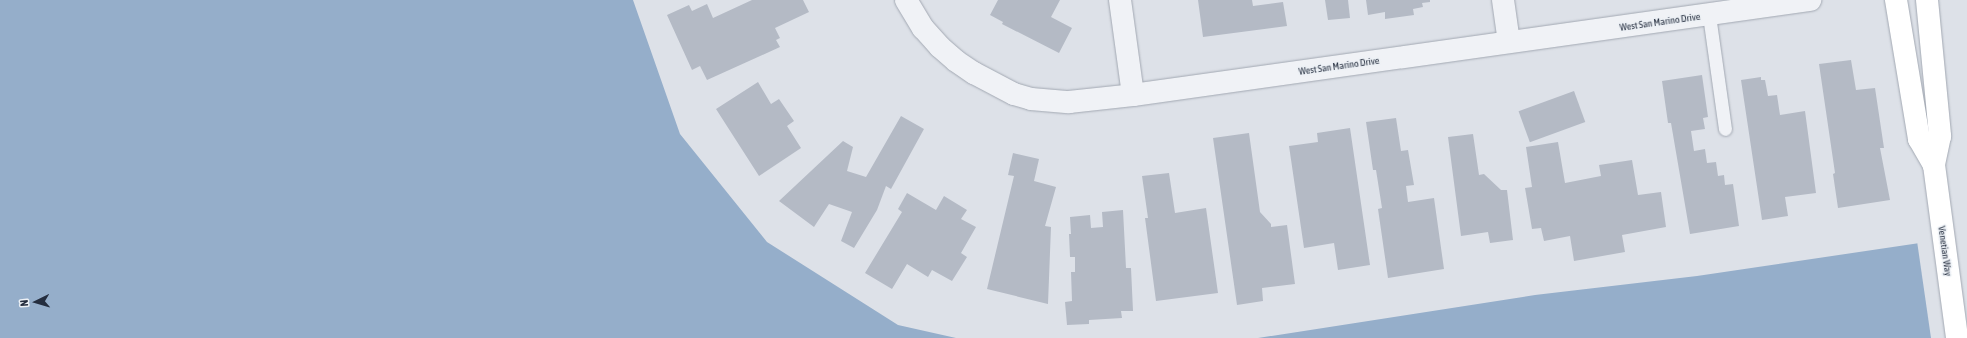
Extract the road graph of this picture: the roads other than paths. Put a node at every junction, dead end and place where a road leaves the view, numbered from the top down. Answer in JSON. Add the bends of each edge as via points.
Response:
{"nodes":[{"id":1,"x":906,"y":0,"type":"edge"},
{"id":2,"x":1120,"y":0,"type":"edge"},
{"id":3,"x":1503,"y":0,"type":"edge"},
{"id":4,"x":1810,"y":0,"type":"edge"},
{"id":5,"x":1896,"y":0,"type":"edge"},
{"id":6,"x":1927,"y":0,"type":"edge"},
{"id":7,"x":1709,"y":15,"type":"junction"},
{"id":8,"x":1509,"y":42,"type":"junction"},
{"id":9,"x":1133,"y":95,"type":"junction"},
{"id":10,"x":1725,"y":129,"type":"dead end"},
{"id":11,"x":1934,"y":165,"type":"junction"},
{"id":12,"x":1957,"y":338,"type":"edge"}],
"edges":[{"from":1,"to":9,"type":"street","name":"West San Marino Drive","via":[[923,28],[956,61],[1014,94],[1051,102]]},
{"from":2,"to":9,"type":"street"},
{"from":3,"to":8,"type":"street"},
{"from":4,"to":7,"type":"street","name":"West San Marino Drive"},
{"from":5,"to":11,"type":"main road","name":"Venetian Way","via":[[1919,140]]},
{"from":6,"to":11,"type":"main road","name":"Venetian Way","via":[[1940,136]]},
{"from":7,"to":8,"type":"street","name":"West San Marino Drive"},
{"from":7,"to":10,"type":"lane"},
{"from":8,"to":9,"type":"street","name":"West San Marino Drive"},
{"from":11,"to":12,"type":"main road","name":"Venetian Way"}]}
